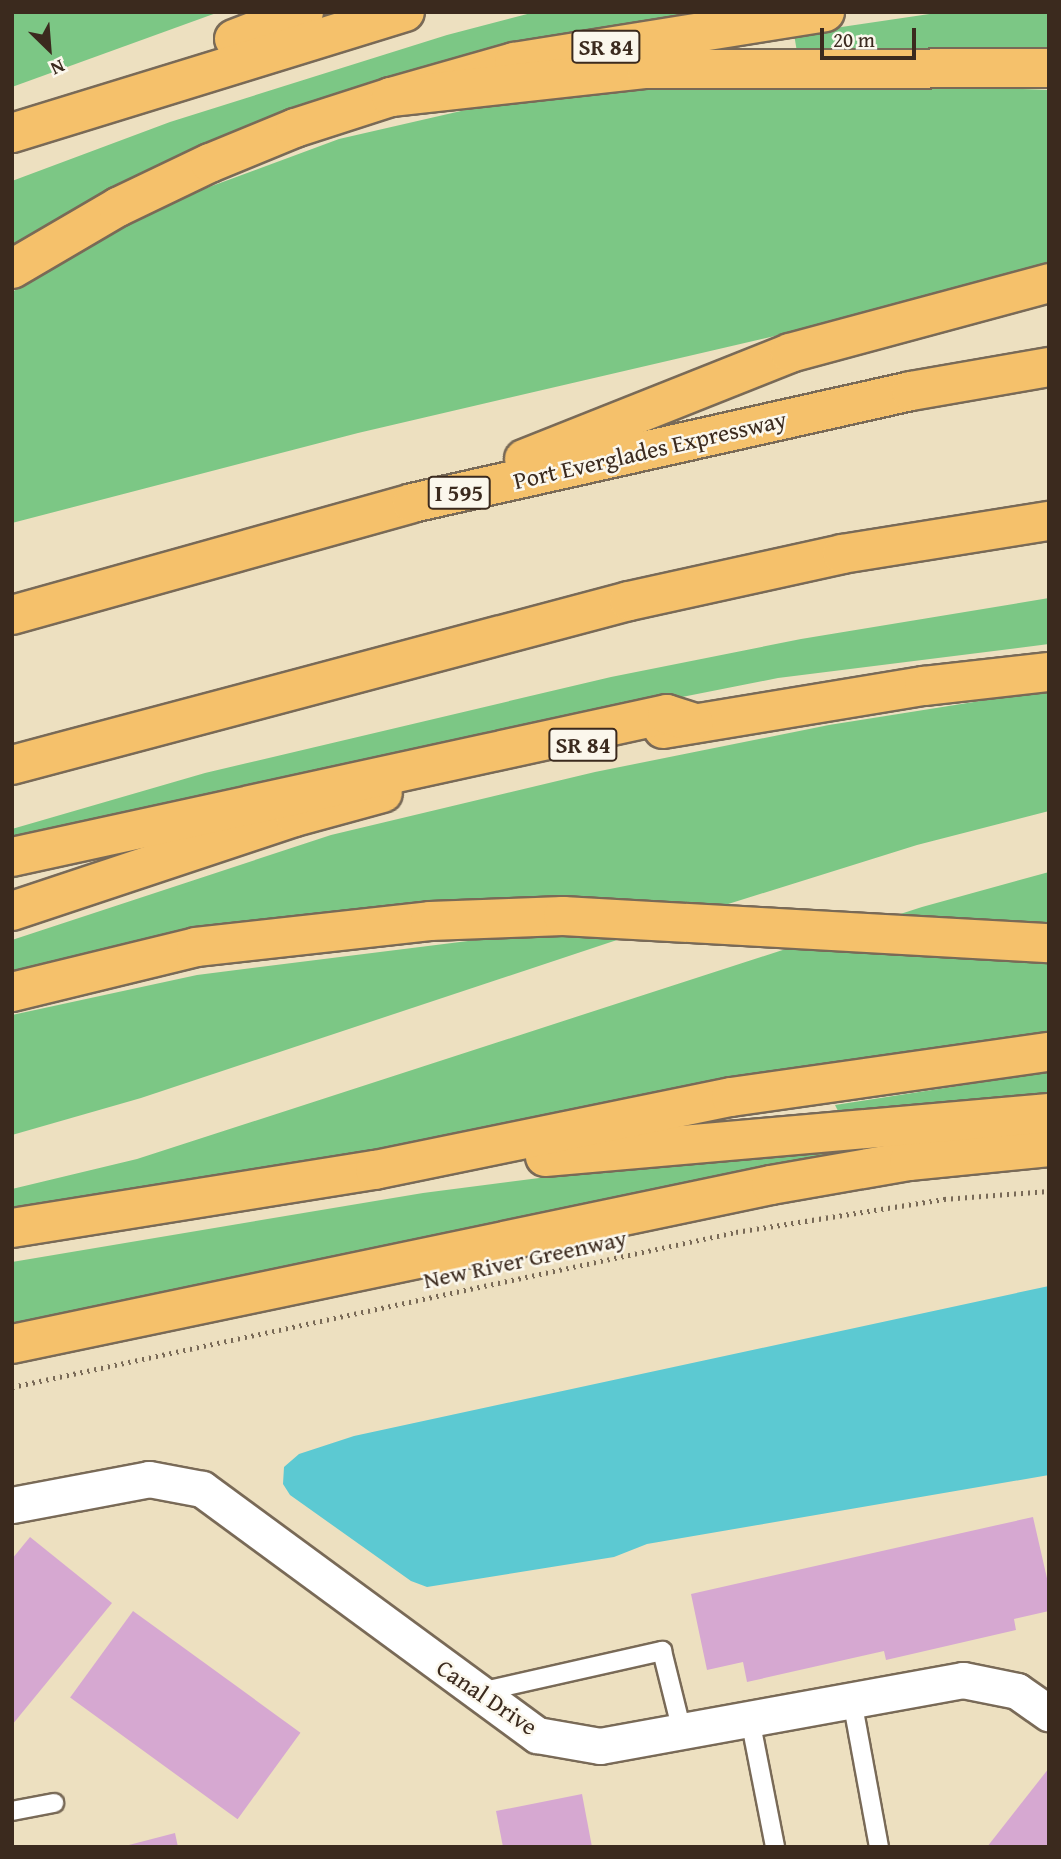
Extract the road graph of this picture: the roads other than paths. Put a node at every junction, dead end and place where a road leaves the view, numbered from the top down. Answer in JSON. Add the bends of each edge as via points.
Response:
{"nodes":[{"id":1,"x":304,"y":12,"type":"edge"},
{"id":2,"x":405,"y":12,"type":"edge"},
{"id":3,"x":825,"y":12,"type":"edge"},
{"id":4,"x":1049,"y":68,"type":"edge"},
{"id":5,"x":391,"y":97,"type":"junction"},
{"id":6,"x":12,"y":124,"type":"edge"},
{"id":7,"x":12,"y":133,"type":"edge"},
{"id":8,"x":12,"y":269,"type":"edge"},
{"id":9,"x":1049,"y":283,"type":"edge"},
{"id":10,"x":1049,"y":367,"type":"edge"},
{"id":11,"x":412,"y":503,"type":"junction"},
{"id":12,"x":1049,"y":521,"type":"edge"},
{"id":13,"x":12,"y":615,"type":"edge"},
{"id":14,"x":1049,"y":673,"type":"edge"},
{"id":15,"x":694,"y":723,"type":"junction"},
{"id":16,"x":12,"y":765,"type":"edge"},
{"id":17,"x":12,"y":857,"type":"edge"},
{"id":18,"x":12,"y":911,"type":"edge"},
{"id":19,"x":1049,"y":943,"type":"edge"},
{"id":20,"x":12,"y":992,"type":"edge"},
{"id":21,"x":1049,"y":1052,"type":"edge"},
{"id":22,"x":1049,"y":1113,"type":"edge"},
{"id":23,"x":1049,"y":1147,"type":"edge"},
{"id":24,"x":375,"y":1170,"type":"junction"},
{"id":25,"x":12,"y":1228,"type":"edge"},
{"id":26,"x":12,"y":1345,"type":"edge"},
{"id":27,"x":12,"y":1505,"type":"edge"},
{"id":28,"x":478,"y":1693,"type":"junction"},
{"id":29,"x":852,"y":1700,"type":"junction"},
{"id":30,"x":1049,"y":1713,"type":"edge"},
{"id":31,"x":750,"y":1719,"type":"junction"},
{"id":32,"x":682,"y":1731,"type":"junction"},
{"id":33,"x":54,"y":1803,"type":"dead end"},
{"id":34,"x":12,"y":1811,"type":"edge"},
{"id":35,"x":775,"y":1847,"type":"edge"},
{"id":36,"x":880,"y":1847,"type":"edge"}],
"edges":[{"from":1,"to":6,"type":"main road"},
{"from":2,"to":7,"type":"main road"},
{"from":3,"to":5,"type":"main road","number":"SR 84","via":[[514,62]]},
{"from":4,"to":5,"type":"main road","via":[[646,69]]},
{"from":5,"to":8,"type":"main road","number":"SR 84","via":[[295,128],[210,163],[118,207]]},
{"from":9,"to":11,"type":"main road","via":[[790,353]]},
{"from":10,"to":11,"type":"main road","name":"Port Everglades Expressway","number":"I 595","via":[[911,391]]},
{"from":11,"to":13,"type":"main road","name":"Port Everglades Expressway","number":"I 595"},
{"from":12,"to":16,"type":"main road","via":[[842,554],[629,601]]},
{"from":14,"to":15,"type":"main road","number":"SR 84","via":[[925,686]]},
{"from":15,"to":17,"type":"main road","via":[[667,714]]},
{"from":15,"to":18,"type":"main road","number":"SR 84","via":[[523,758],[295,817]]},
{"from":19,"to":20,"type":"main road","via":[[563,916],[444,921],[196,947]]},
{"from":21,"to":24,"type":"main road","via":[[731,1097]]},
{"from":22,"to":24,"type":"main road"},
{"from":23,"to":26,"type":"main road","via":[[909,1161],[771,1185]]},
{"from":24,"to":25,"type":"main road"},
{"from":27,"to":28,"type":"street","name":"Canal Drive","via":[[149,1479],[202,1489]]},
{"from":28,"to":32,"type":"street","name":"Canal Drive","via":[[537,1735],[600,1746]]},
{"from":28,"to":32,"type":"lane","via":[[662,1651]]},
{"from":29,"to":30,"type":"street","name":"Canal Drive","via":[[963,1680],[1017,1691]]},
{"from":29,"to":31,"type":"street","name":"Canal Drive"},
{"from":29,"to":36,"type":"lane"},
{"from":31,"to":32,"type":"street","name":"Canal Drive"},
{"from":31,"to":35,"type":"lane"},
{"from":33,"to":34,"type":"lane"}]}
